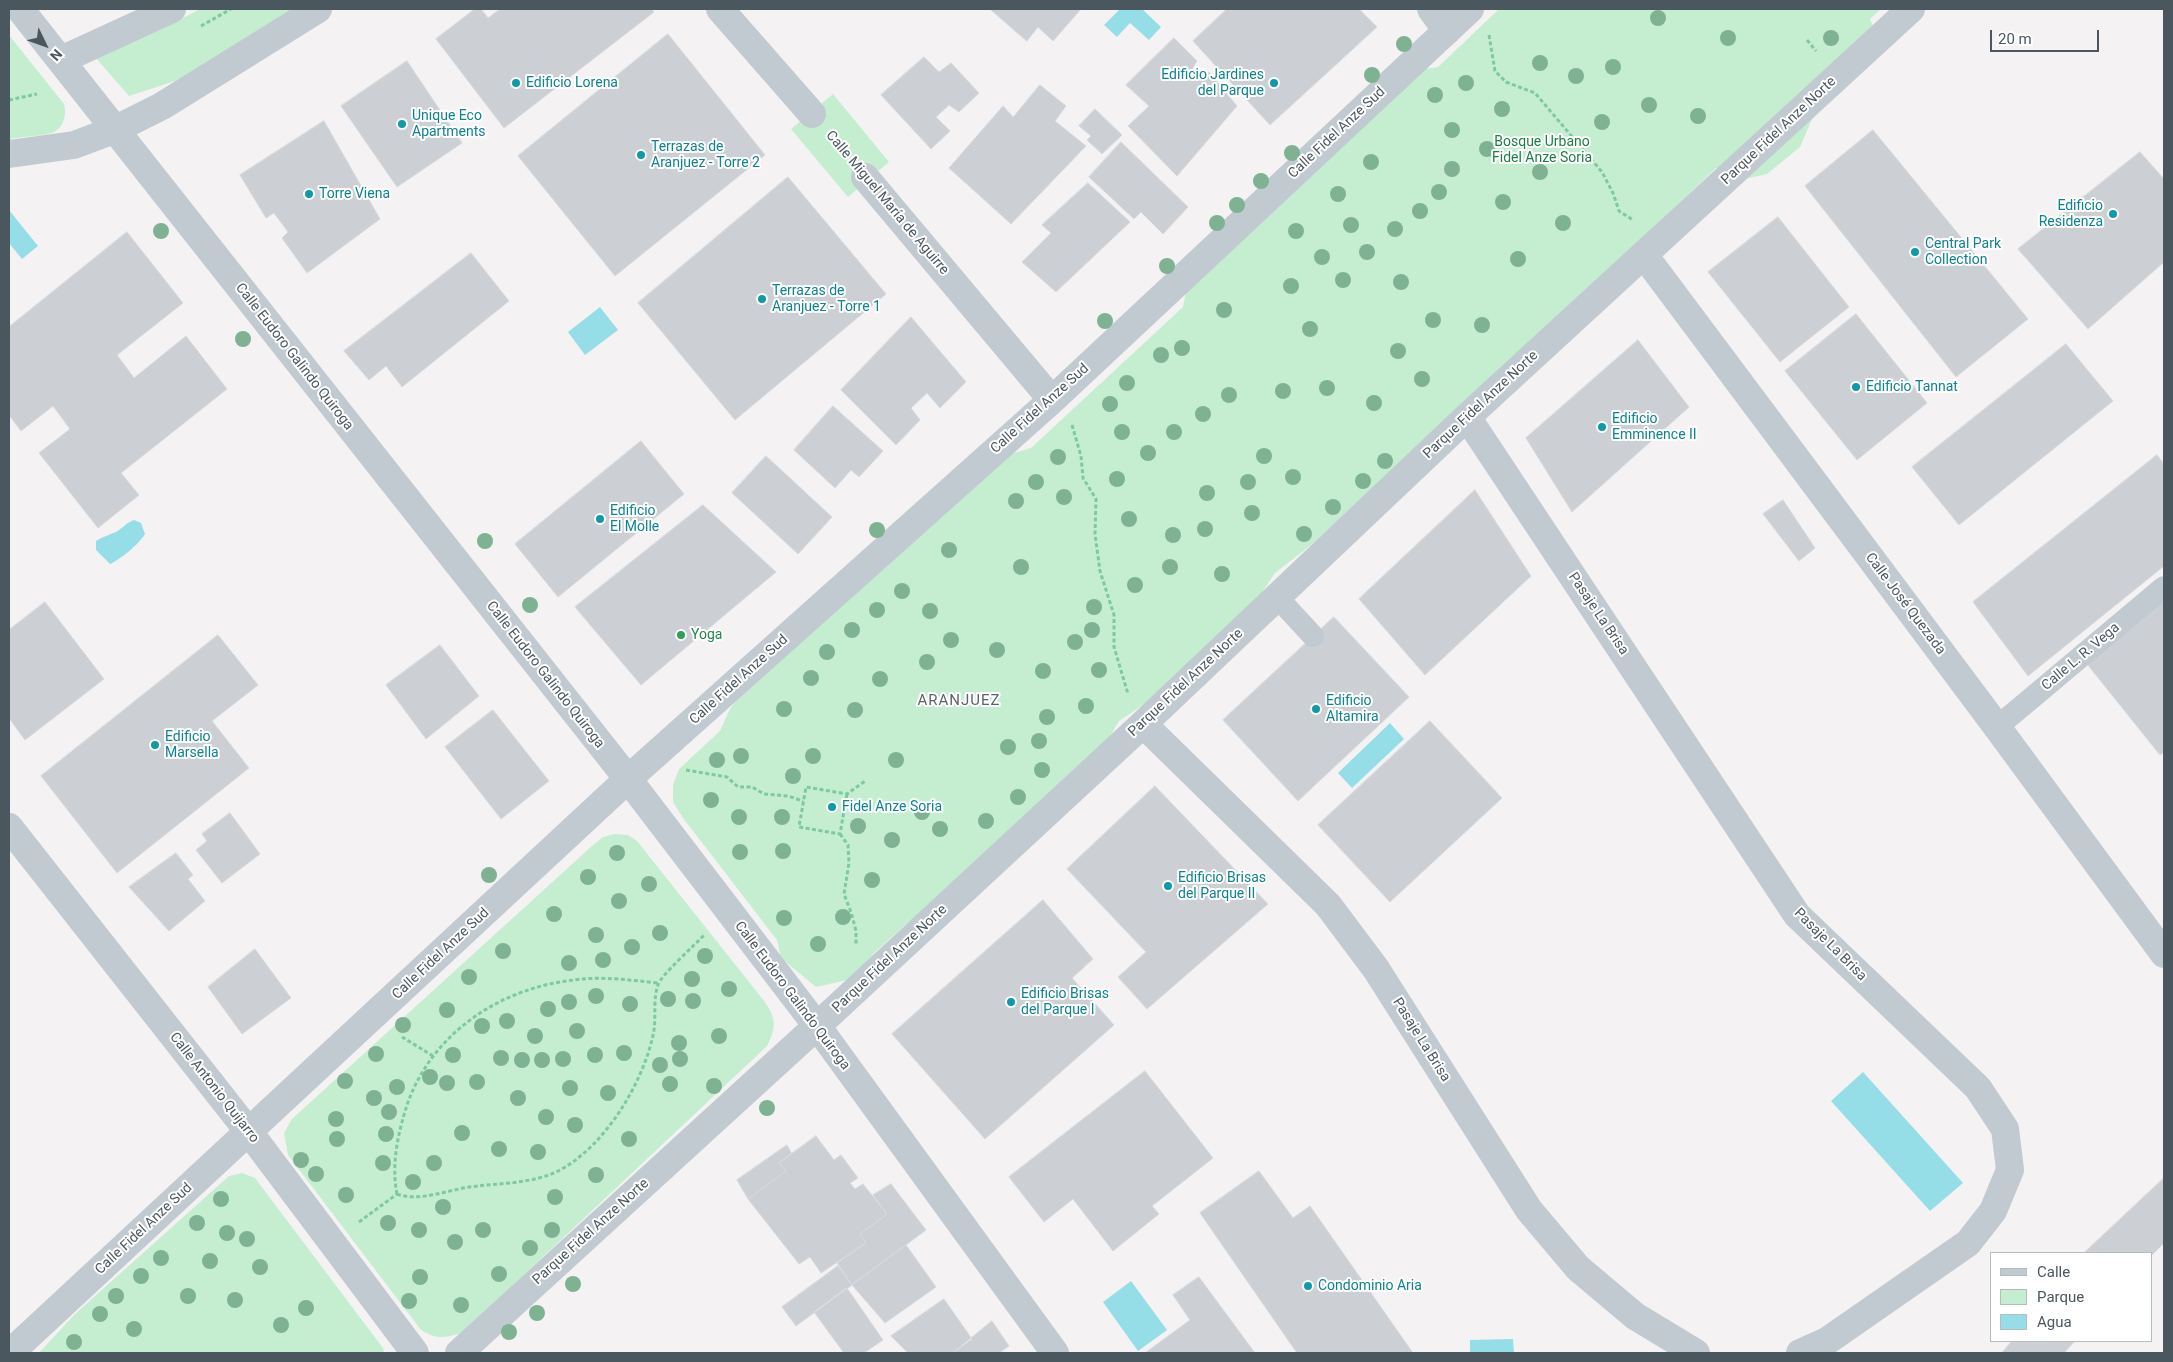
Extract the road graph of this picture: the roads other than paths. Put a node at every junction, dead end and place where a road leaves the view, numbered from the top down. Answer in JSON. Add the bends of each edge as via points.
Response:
{"nodes":[{"id":1,"x":20,"y":9,"type":"edge"},
{"id":2,"x":172,"y":9,"type":"edge"},
{"id":3,"x":318,"y":9,"type":"edge"},
{"id":4,"x":720,"y":9,"type":"edge"},
{"id":5,"x":1431,"y":9,"type":"edge"},
{"id":6,"x":1470,"y":9,"type":"edge"},
{"id":7,"x":1911,"y":9,"type":"edge"},
{"id":8,"x":1447,"y":31,"type":"junction"},
{"id":9,"x":61,"y":60,"type":"junction"},
{"id":10,"x":812,"y":114,"type":"road end"},
{"id":11,"x":114,"y":130,"type":"junction"},
{"id":12,"x":9,"y":154,"type":"edge"},
{"id":13,"x":865,"y":177,"type":"road end"},
{"id":14,"x":1644,"y":255,"type":"junction"},
{"id":15,"x":1052,"y":400,"type":"junction"},
{"id":16,"x":1467,"y":417,"type":"junction"},
{"id":17,"x":2164,"y":587,"type":"edge"},
{"id":18,"x":1277,"y":596,"type":"junction"},
{"id":19,"x":1313,"y":636,"type":"dead end"},
{"id":20,"x":1142,"y":724,"type":"junction"},
{"id":21,"x":1997,"y":727,"type":"junction"},
{"id":22,"x":628,"y":779,"type":"junction"},
{"id":23,"x":9,"y":827,"type":"edge"},
{"id":24,"x":2164,"y":954,"type":"edge"},
{"id":25,"x":817,"y":1026,"type":"junction"},
{"id":26,"x":250,"y":1132,"type":"junction"},
{"id":27,"x":1051,"y":1352,"type":"edge"},
{"id":28,"x":10,"y":1353,"type":"edge"},
{"id":29,"x":415,"y":1353,"type":"edge"},
{"id":30,"x":459,"y":1353,"type":"edge"},
{"id":31,"x":1696,"y":1353,"type":"edge"},
{"id":32,"x":1800,"y":1353,"type":"edge"}],
"edges":[{"from":1,"to":9,"type":"street","name":"Calle Eudoro Galindo Quiroga"},
{"from":2,"to":9,"type":"street"},
{"from":3,"to":11,"type":"street","via":[[162,106]]},
{"from":4,"to":10,"type":"street"},
{"from":5,"to":8,"type":"street"},
{"from":6,"to":8,"type":"street","name":"Calle Fidel Anze Sud"},
{"from":7,"to":14,"type":"street","name":"Parque Fidel Anze Norte"},
{"from":8,"to":15,"type":"street","name":"Calle Fidel Anze Sud"},
{"from":9,"to":11,"type":"street","name":"Calle Eudoro Galindo Quiroga"},
{"from":11,"to":12,"type":"street","via":[[74,145]]},
{"from":11,"to":22,"type":"street","name":"Calle Eudoro Galindo Quiroga"},
{"from":13,"to":15,"type":"street","name":"Calle Miguel María de Aguirre"},
{"from":14,"to":16,"type":"street","name":"Parque Fidel Anze Norte"},
{"from":14,"to":21,"type":"street","name":"Calle José Quezada"},
{"from":15,"to":22,"type":"street","name":"Calle Fidel Anze Sud"},
{"from":16,"to":18,"type":"street","name":"Parque Fidel Anze Norte"},
{"from":16,"to":32,"type":"street","name":"Pasaje La Brisa","via":[[1797,915],[1978,1088],[2005,1129],[2010,1170],[1993,1211],[1968,1243],[1827,1342]]},
{"from":17,"to":21,"type":"lane","name":"Calle L. R. Vega"},
{"from":18,"to":19,"type":"lane"},
{"from":18,"to":20,"type":"street","name":"Parque Fidel Anze Norte"},
{"from":20,"to":25,"type":"street","name":"Parque Fidel Anze Norte"},
{"from":20,"to":31,"type":"street","name":"Pasaje La Brisa","via":[[1328,906],[1376,969],[1529,1210],[1578,1268],[1635,1316]]},
{"from":21,"to":24,"type":"street","name":"Calle José Quezada"},
{"from":22,"to":25,"type":"street","name":"Calle Eudoro Galindo Quiroga"},
{"from":22,"to":26,"type":"street","name":"Calle Fidel Anze Sud"},
{"from":23,"to":26,"type":"street","name":"Calle Antonio Quijarro"},
{"from":25,"to":27,"type":"street","name":"Calle Eudoro Galindo Quiroga"},
{"from":25,"to":30,"type":"street","name":"Parque Fidel Anze Norte"},
{"from":26,"to":28,"type":"street","name":"Calle Fidel Anze Sud"},
{"from":26,"to":29,"type":"street","name":"Calle Antonio Quijarro"}]}
